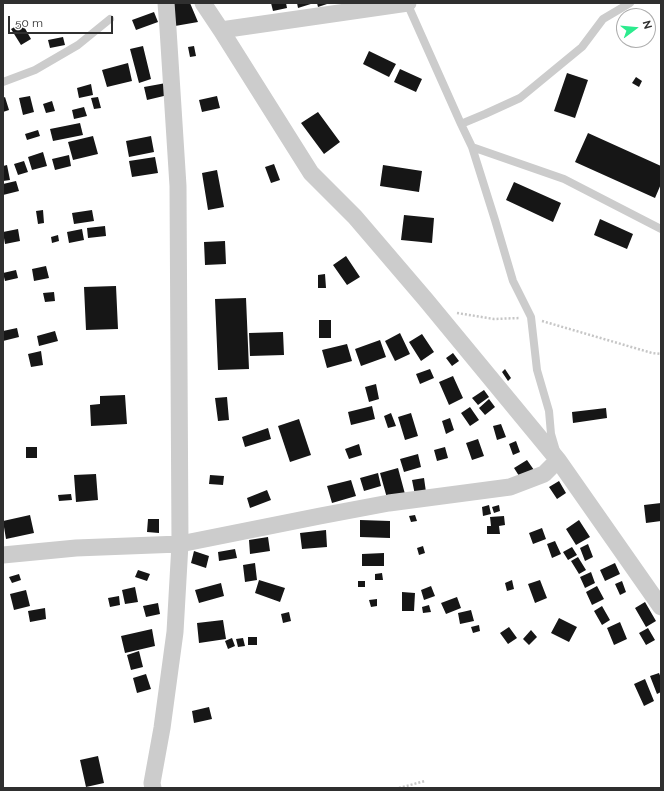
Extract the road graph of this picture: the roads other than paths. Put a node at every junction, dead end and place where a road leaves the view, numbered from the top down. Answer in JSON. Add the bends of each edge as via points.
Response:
{"nodes":[{"id":1,"x":166,"y":3,"type":"edge"},
{"id":2,"x":203,"y":3,"type":"edge"},
{"id":3,"x":407,"y":3,"type":"edge"},
{"id":4,"x":630,"y":3,"type":"edge"},
{"id":5,"x":110,"y":18,"type":"dead end"},
{"id":6,"x":221,"y":30,"type":"junction"},
{"id":7,"x":3,"y":82,"type":"edge"},
{"id":8,"x":461,"y":124,"type":"junction"},
{"id":9,"x":472,"y":147,"type":"junction"},
{"id":10,"x":661,"y":229,"type":"edge"},
{"id":11,"x":558,"y":460,"type":"junction"},
{"id":12,"x":180,"y":544,"type":"junction"},
{"id":13,"x":3,"y":555,"type":"edge"},
{"id":14,"x":661,"y":607,"type":"edge"},
{"id":15,"x":153,"y":788,"type":"edge"}],
"edges":[{"from":1,"to":12,"type":"street","via":[[178,186]]},
{"from":2,"to":6,"type":"street"},
{"from":3,"to":6,"type":"street"},
{"from":3,"to":8,"type":"lane"},
{"from":4,"to":8,"type":"lane","via":[[603,19],[582,46],[520,98]]},
{"from":5,"to":7,"type":"lane","via":[[78,45],[35,70]]},
{"from":6,"to":11,"type":"street","via":[[311,173],[355,217]]},
{"from":8,"to":9,"type":"lane"},
{"from":9,"to":10,"type":"lane","via":[[564,179]]},
{"from":9,"to":11,"type":"lane","via":[[513,281],[531,317],[537,370],[549,411],[551,434]]},
{"from":11,"to":12,"type":"street","via":[[544,474],[510,487],[389,503]]},
{"from":11,"to":14,"type":"street"},
{"from":12,"to":13,"type":"street","via":[[76,548]]},
{"from":12,"to":15,"type":"street","via":[[174,632]]}]}
